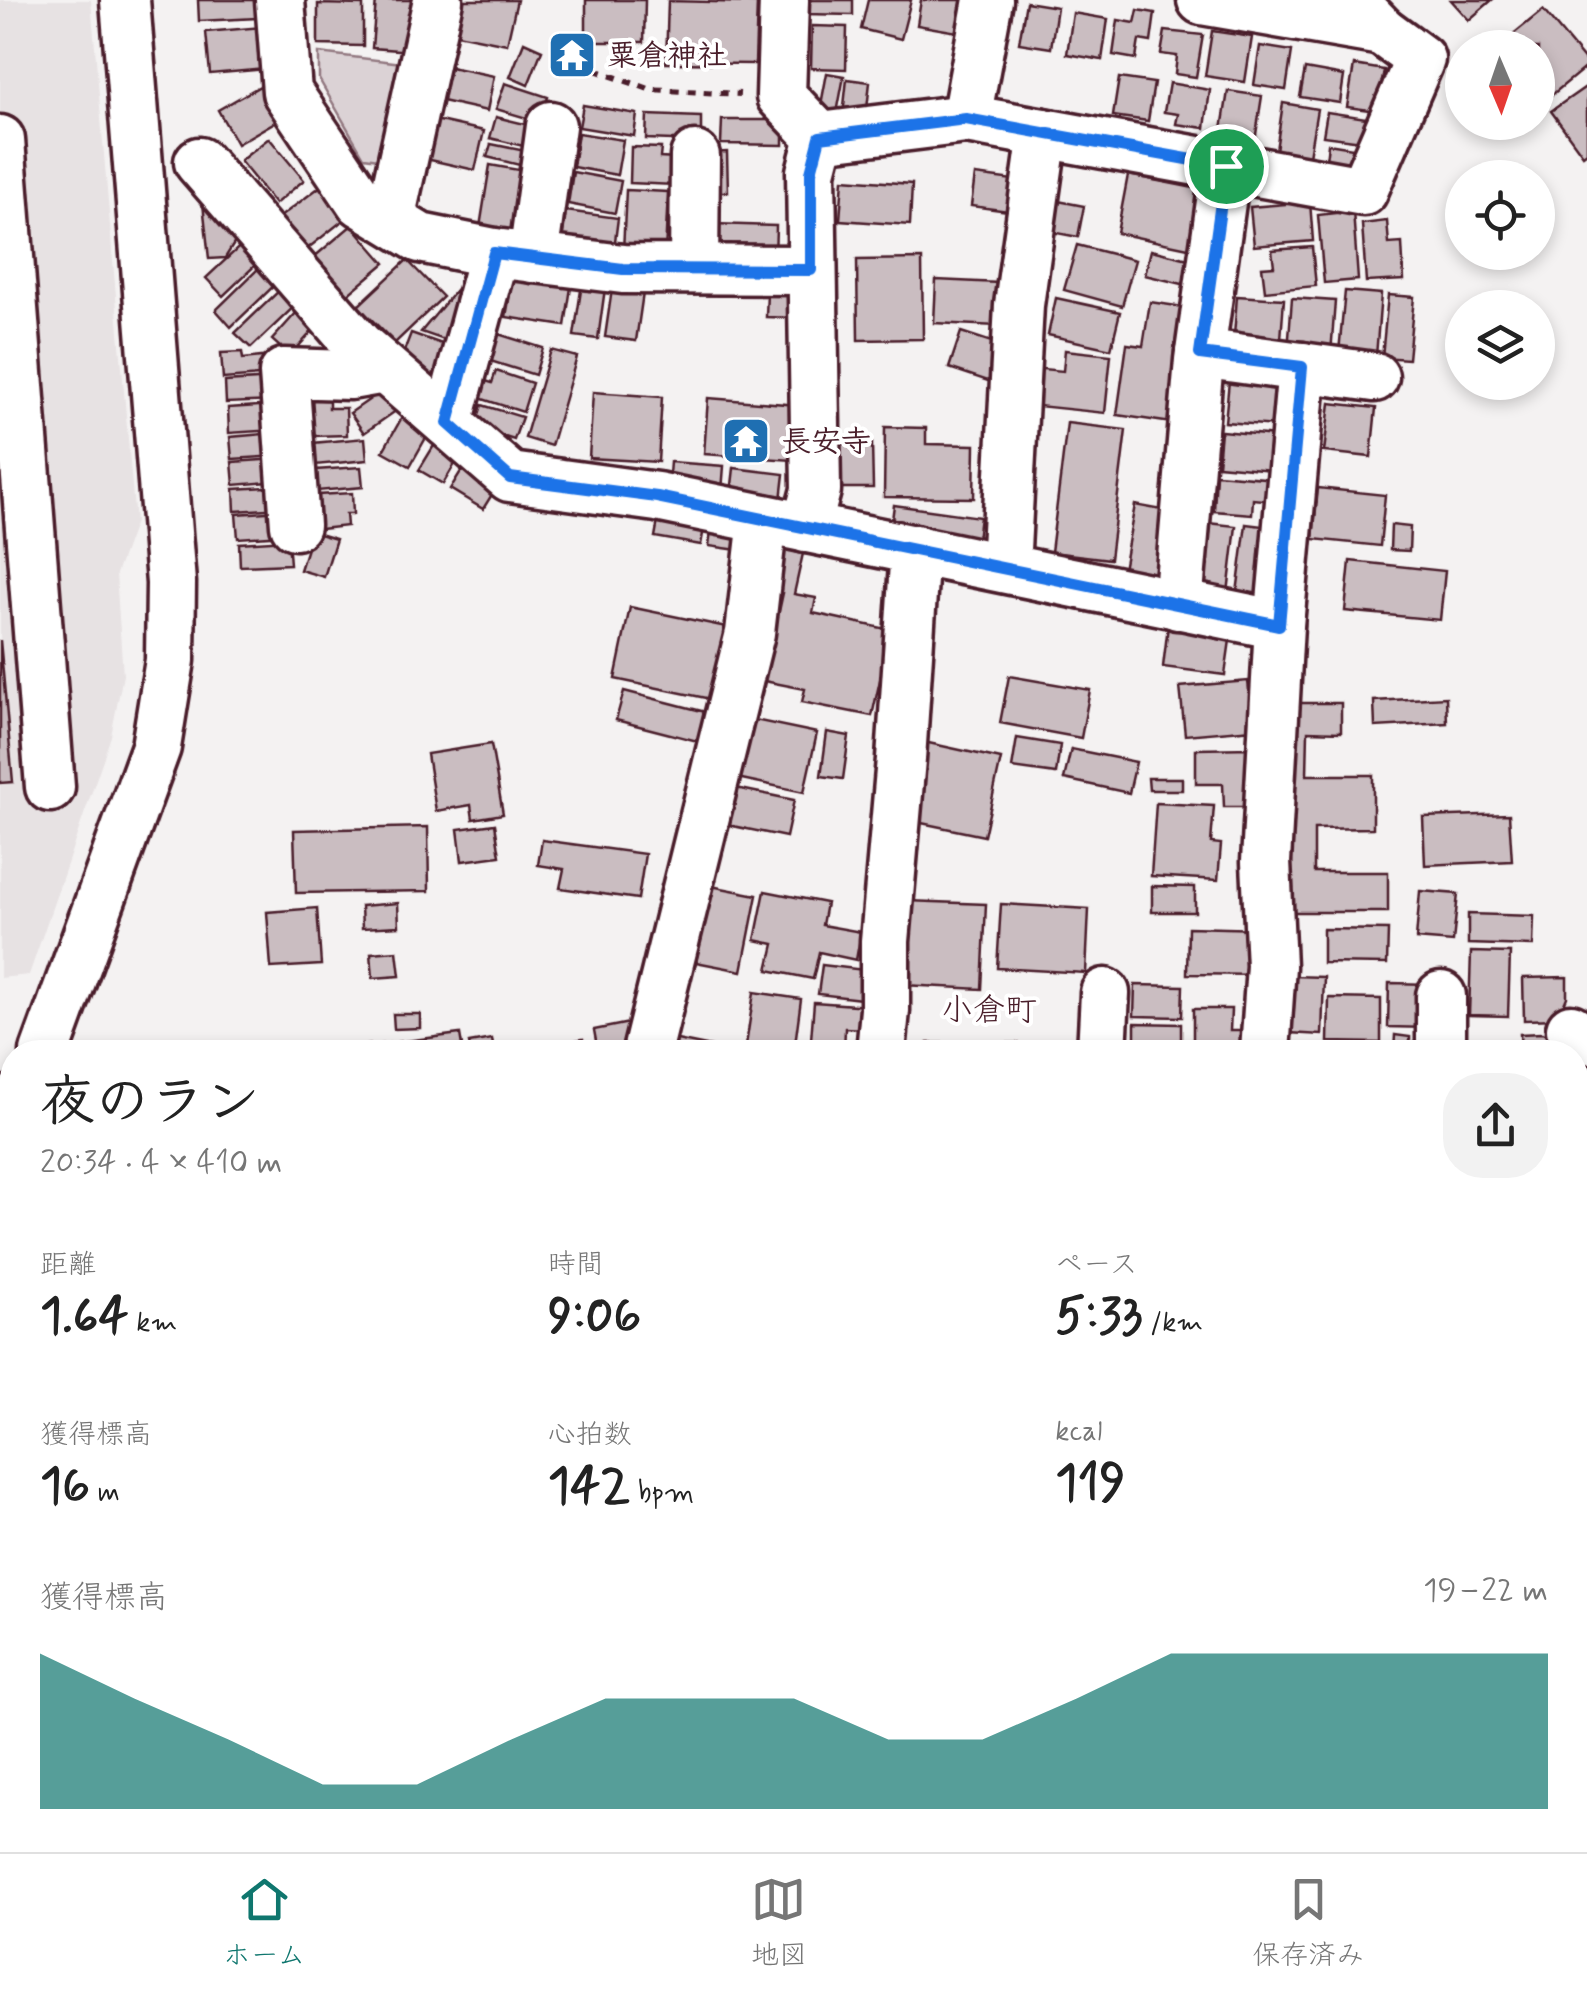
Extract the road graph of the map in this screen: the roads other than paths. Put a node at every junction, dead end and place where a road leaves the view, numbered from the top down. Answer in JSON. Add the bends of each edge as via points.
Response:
{"nodes":[{"id":1,"x":125,"y":0,"type":"edge"},
{"id":2,"x":280,"y":0,"type":"edge"},
{"id":3,"x":438,"y":0,"type":"edge"},
{"id":4,"x":784,"y":0,"type":"edge"},
{"id":5,"x":988,"y":0,"type":"edge"},
{"id":6,"x":1202,"y":0,"type":"edge"},
{"id":7,"x":1367,"y":16,"type":"edge"},
{"id":8,"x":966,"y":119,"type":"junction"},
{"id":9,"x":551,"y":126,"type":"dead end"},
{"id":10,"x":1044,"y":134,"type":"junction"},
{"id":11,"x":820,"y":137,"type":"junction"},
{"id":12,"x":0,"y":140,"type":"edge"},
{"id":13,"x":695,"y":156,"type":"dead end"},
{"id":14,"x":199,"y":162,"type":"dead end"},
{"id":15,"x":1226,"y":166,"type":"junction"},
{"id":16,"x":390,"y":220,"type":"junction"},
{"id":17,"x":514,"y":255,"type":"junction"},
{"id":18,"x":694,"y":269,"type":"junction"},
{"id":19,"x":811,"y":270,"type":"junction"},
{"id":20,"x":1200,"y":354,"type":"junction"},
{"id":21,"x":1302,"y":367,"type":"junction"},
{"id":22,"x":384,"y":370,"type":"junction"},
{"id":23,"x":1374,"y":377,"type":"dead end"},
{"id":24,"x":448,"y":423,"type":"junction"},
{"id":25,"x":784,"y":524,"type":"junction"},
{"id":26,"x":295,"y":525,"type":"dead end"},
{"id":27,"x":915,"y":549,"type":"junction"},
{"id":28,"x":1005,"y":568,"type":"junction"},
{"id":29,"x":1178,"y":604,"type":"junction"},
{"id":30,"x":1279,"y":625,"type":"junction"},
{"id":31,"x":50,"y":786,"type":"dead end"},
{"id":32,"x":1105,"y":993,"type":"dead end"},
{"id":33,"x":1442,"y":996,"type":"dead end"},
{"id":34,"x":49,"y":1040,"type":"edge"},
{"id":35,"x":650,"y":1040,"type":"edge"},
{"id":36,"x":882,"y":1040,"type":"edge"},
{"id":37,"x":1103,"y":1040,"type":"edge"},
{"id":38,"x":1266,"y":1040,"type":"edge"},
{"id":39,"x":1441,"y":1040,"type":"edge"}],
"edges":[{"from":1,"to":34,"type":"street","via":[[171,582],[170,660],[156,747]]},
{"from":2,"to":16,"type":"street","via":[[286,92],[361,202]]},
{"from":3,"to":16,"type":"street"},
{"from":4,"to":11,"type":"street","via":[[782,96]]},
{"from":5,"to":8,"type":"street"},
{"from":6,"to":7,"type":"street"},
{"from":7,"to":15,"type":"street","via":[[1420,58],[1363,191]]},
{"from":8,"to":10,"type":"street"},
{"from":8,"to":11,"type":"street"},
{"from":9,"to":17,"type":"street"},
{"from":10,"to":15,"type":"street"},
{"from":10,"to":28,"type":"street","via":[[1018,305]]},
{"from":11,"to":19,"type":"street","via":[[811,172]]},
{"from":12,"to":31,"type":"street"},
{"from":13,"to":18,"type":"street"},
{"from":14,"to":22,"type":"street"},
{"from":15,"to":20,"type":"street"},
{"from":16,"to":17,"type":"street","via":[[420,238]]},
{"from":17,"to":18,"type":"street","via":[[623,269]]},
{"from":17,"to":24,"type":"street"},
{"from":18,"to":19,"type":"street"},
{"from":19,"to":25,"type":"street","via":[[816,490]]},
{"from":20,"to":21,"type":"street"},
{"from":20,"to":29,"type":"street"},
{"from":21,"to":23,"type":"street"},
{"from":21,"to":30,"type":"street"},
{"from":22,"to":24,"type":"street"},
{"from":22,"to":26,"type":"street","via":[[284,373]]},
{"from":24,"to":25,"type":"street","via":[[510,478],[657,497]]},
{"from":25,"to":27,"type":"street"},
{"from":25,"to":35,"type":"street","via":[[750,633]]},
{"from":27,"to":28,"type":"street"},
{"from":27,"to":36,"type":"street"},
{"from":28,"to":29,"type":"street"},
{"from":29,"to":30,"type":"street"},
{"from":30,"to":38,"type":"street","via":[[1266,862],[1271,966]]},
{"from":32,"to":37,"type":"street"},
{"from":33,"to":39,"type":"street"}]}
